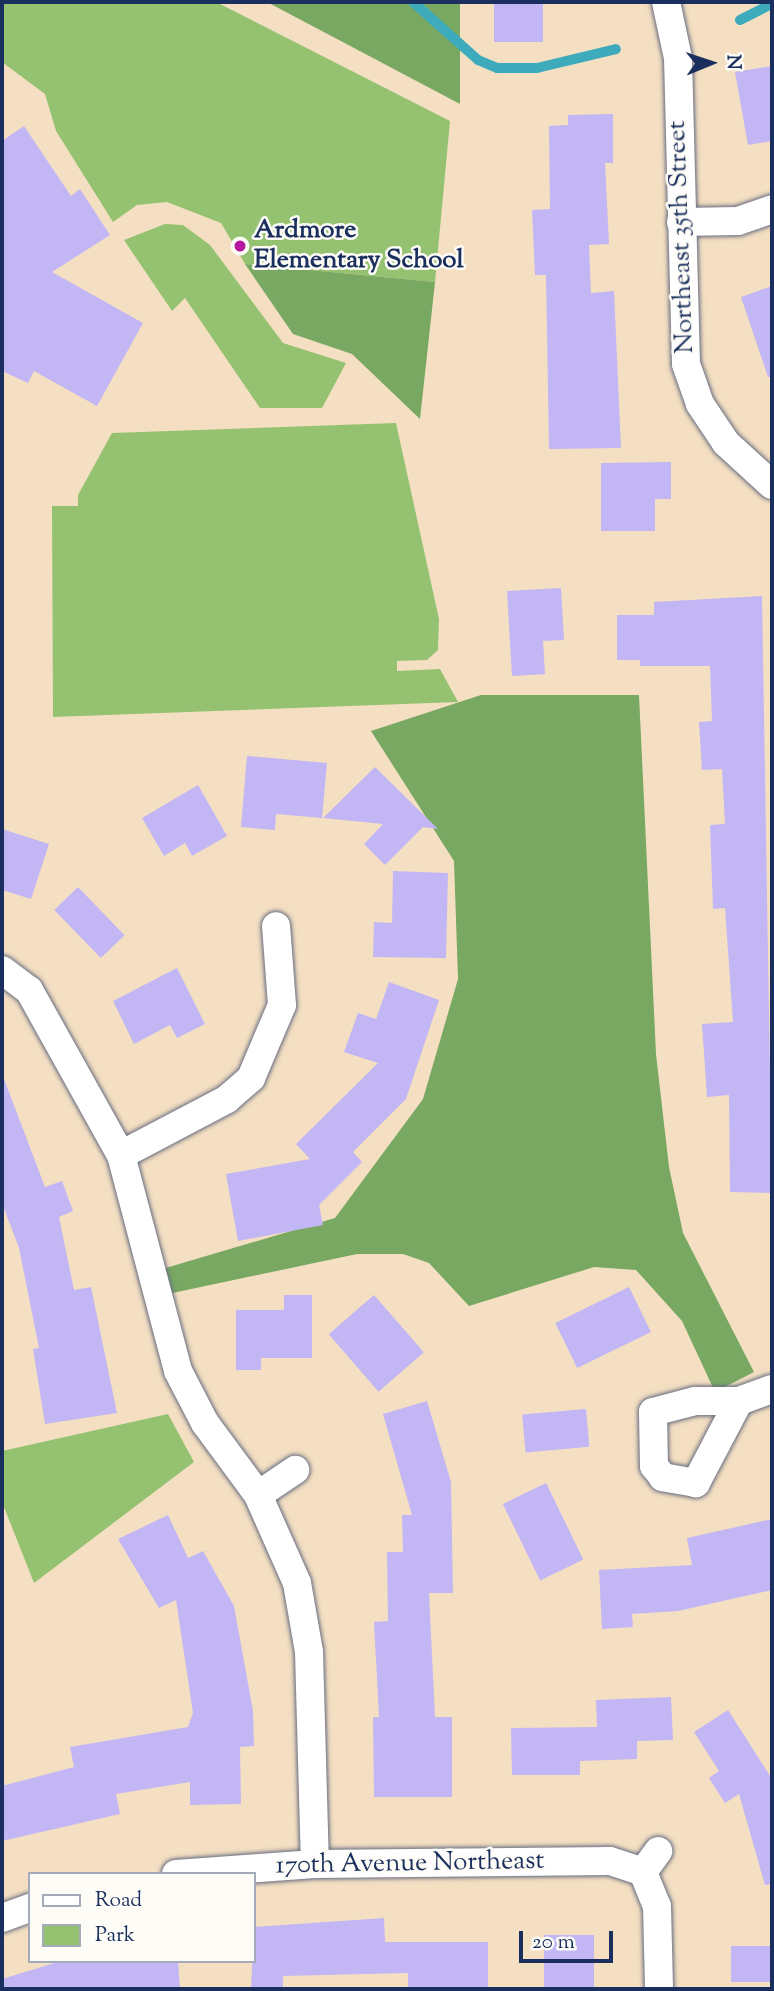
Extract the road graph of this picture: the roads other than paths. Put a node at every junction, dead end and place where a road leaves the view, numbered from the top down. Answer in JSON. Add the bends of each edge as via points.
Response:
{"nodes":[{"id":1,"x":666,"y":2,"type":"edge"},
{"id":2,"x":772,"y":209,"type":"edge"},
{"id":3,"x":681,"y":222,"type":"junction"},
{"id":4,"x":772,"y":485,"type":"edge"},
{"id":5,"x":276,"y":926,"type":"dead end"},
{"id":6,"x":2,"y":970,"type":"edge"},
{"id":7,"x":121,"y":1155,"type":"junction"},
{"id":8,"x":772,"y":1389,"type":"edge"},
{"id":9,"x":739,"y":1401,"type":"dead end"},
{"id":10,"x":295,"y":1470,"type":"dead end"},
{"id":11,"x":258,"y":1495,"type":"junction"},
{"id":12,"x":316,"y":1864,"type":"junction"},
{"id":13,"x":204,"y":1872,"type":"edge"},
{"id":14,"x":28,"y":1909,"type":"edge"},
{"id":15,"x":2,"y":1918,"type":"edge"},
{"id":16,"x":659,"y":1989,"type":"edge"}],
"edges":[{"from":1,"to":3,"type":"street","name":"Northeast 35th Street","via":[[678,58]]},
{"from":2,"to":3,"type":"street","via":[[738,221]]},
{"from":3,"to":4,"type":"street","name":"Northeast 35th Street","via":[[686,364],[700,404],[726,443]]},
{"from":5,"to":7,"type":"street","via":[[282,1005],[251,1078],[227,1099]]},
{"from":6,"to":7,"type":"street","via":[[29,990]]},
{"from":7,"to":11,"type":"street","via":[[178,1371],[205,1423]]},
{"from":8,"to":9,"type":"street"},
{"from":10,"to":11,"type":"street"},
{"from":11,"to":12,"type":"street","via":[[297,1583],[309,1652]]},
{"from":12,"to":13,"type":"street","name":"170th Avenue Northeast"},
{"from":12,"to":16,"type":"street","name":"170th Avenue Northeast","via":[[650,1861],[657,1906]]},
{"from":14,"to":15,"type":"street"}]}
